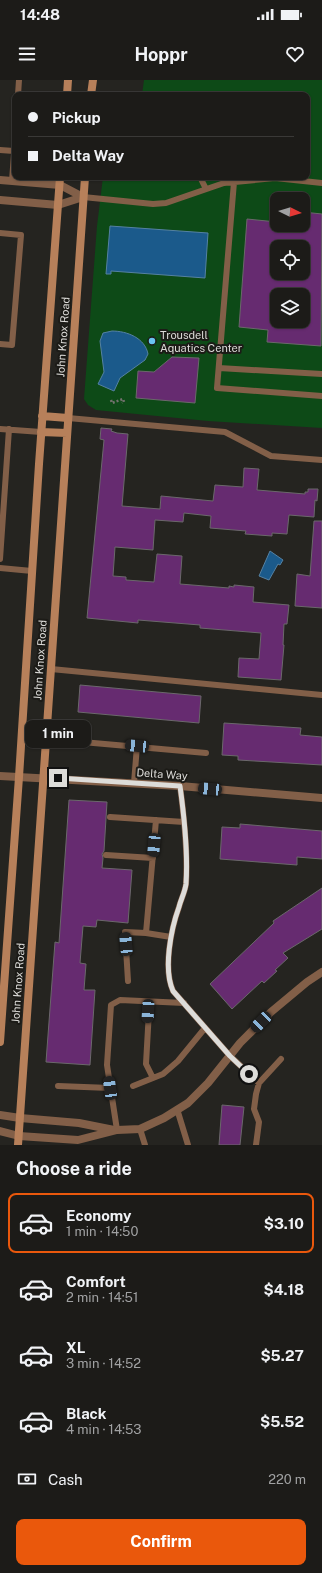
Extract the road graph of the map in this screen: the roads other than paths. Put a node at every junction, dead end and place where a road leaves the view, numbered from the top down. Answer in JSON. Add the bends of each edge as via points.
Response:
{"nodes":[{"id":1,"x":19,"y":80,"type":"edge"},
{"id":2,"x":68,"y":80,"type":"edge"},
{"id":3,"x":93,"y":80,"type":"edge"},
{"id":4,"x":18,"y":92,"type":"edge"},
{"id":5,"x":67,"y":92,"type":"edge"},
{"id":6,"x":91,"y":92,"type":"edge"},
{"id":7,"x":0,"y":150,"type":"edge"},
{"id":8,"x":12,"y":151,"type":"edge"},
{"id":9,"x":0,"y":180,"type":"edge"},
{"id":10,"x":85,"y":180,"type":"edge"},
{"id":11,"x":202,"y":180,"type":"edge"},
{"id":12,"x":254,"y":180,"type":"edge"},
{"id":13,"x":294,"y":180,"type":"edge"},
{"id":14,"x":12,"y":181,"type":"joint"},
{"id":15,"x":60,"y":181,"type":"edge"},
{"id":16,"x":234,"y":182,"type":"junction"},
{"id":17,"x":322,"y":183,"type":"edge"},
{"id":18,"x":206,"y":189,"type":"junction"},
{"id":19,"x":83,"y":197,"type":"junction"},
{"id":20,"x":0,"y":200,"type":"edge"},
{"id":21,"x":58,"y":205,"type":"junction"},
{"id":22,"x":0,"y":233,"type":"edge"},
{"id":23,"x":0,"y":344,"type":"edge"},
{"id":24,"x":219,"y":368,"type":"junction"},
{"id":25,"x":322,"y":374,"type":"edge"},
{"id":26,"x":322,"y":396,"type":"edge"},
{"id":27,"x":42,"y":416,"type":"junction"},
{"id":28,"x":68,"y":418,"type":"junction"},
{"id":29,"x":0,"y":429,"type":"edge"},
{"id":30,"x":9,"y":429,"type":"junction"},
{"id":31,"x":41,"y":432,"type":"junction"},
{"id":32,"x":67,"y":434,"type":"junction"},
{"id":33,"x":322,"y":460,"type":"edge"},
{"id":34,"x":0,"y":559,"type":"edge"},
{"id":35,"x":0,"y":568,"type":"edge"},
{"id":36,"x":32,"y":571,"type":"junction"},
{"id":37,"x":51,"y":669,"type":"junction"},
{"id":38,"x":322,"y":695,"type":"edge"},
{"id":39,"x":72,"y":741,"type":"dead end"},
{"id":40,"x":137,"y":746,"type":"junction"},
{"id":41,"x":206,"y":753,"type":"dead end"},
{"id":42,"x":0,"y":776,"type":"edge"},
{"id":43,"x":19,"y":777,"type":"junction"},
{"id":44,"x":43,"y":777,"type":"junction"},
{"id":45,"x":134,"y":783,"type":"junction"},
{"id":46,"x":180,"y":786,"type":"junction"},
{"id":47,"x":322,"y":798,"type":"edge"},
{"id":48,"x":110,"y":817,"type":"dead end"},
{"id":49,"x":156,"y":820,"type":"junction"},
{"id":50,"x":184,"y":822,"type":"junction"},
{"id":51,"x":106,"y":854,"type":"dead end"},
{"id":52,"x":153,"y":858,"type":"junction"},
{"id":53,"x":146,"y":933,"type":"junction"},
{"id":54,"x":171,"y":938,"type":"junction"},
{"id":55,"x":322,"y":972,"type":"edge"},
{"id":56,"x":128,"y":981,"type":"dead end"},
{"id":57,"x":184,"y":1003,"type":"junction"},
{"id":58,"x":148,"y":1011,"type":"dead end"},
{"id":59,"x":205,"y":1028,"type":"junction"},
{"id":60,"x":0,"y":1042,"type":"edge"},
{"id":61,"x":230,"y":1056,"type":"junction"},
{"id":62,"x":282,"y":1059,"type":"dead end"},
{"id":63,"x":153,"y":1078,"type":"junction"},
{"id":64,"x":259,"y":1083,"type":"junction"},
{"id":65,"x":58,"y":1086,"type":"dead end"},
{"id":66,"x":133,"y":1086,"type":"dead end"},
{"id":67,"x":110,"y":1088,"type":"junction"},
{"id":68,"x":177,"y":1109,"type":"junction"},
{"id":69,"x":0,"y":1115,"type":"edge"},
{"id":70,"x":20,"y":1118,"type":"junction"},
{"id":71,"x":140,"y":1129,"type":"junction"},
{"id":72,"x":117,"y":1130,"type":"junction"},
{"id":73,"x":0,"y":1131,"type":"edge"},
{"id":74,"x":19,"y":1136,"type":"junction"},
{"id":75,"x":18,"y":1145,"type":"edge"},
{"id":76,"x":145,"y":1145,"type":"edge"},
{"id":77,"x":188,"y":1145,"type":"edge"},
{"id":78,"x":256,"y":1145,"type":"edge"}],
"edges":[{"from":1,"to":4,"type":"lane"},
{"from":2,"to":5,"type":"main road"},
{"from":3,"to":6,"type":"main road"},
{"from":7,"to":8,"type":"lane"},
{"from":9,"to":14,"type":"street"},
{"from":10,"to":19,"type":"main road","name":"John Knox Road"},
{"from":11,"to":18,"type":"lane"},
{"from":12,"to":16,"type":"lane"},
{"from":13,"to":17,"type":"lane"},
{"from":14,"to":15,"type":"street"},
{"from":15,"to":19,"type":"street"},
{"from":15,"to":21,"type":"main road","name":"John Knox Road"},
{"from":16,"to":18,"type":"lane"},
{"from":16,"to":24,"type":"lane"},
{"from":18,"to":19,"type":"lane","via":[[166,203],[154,204]]},
{"from":19,"to":21,"type":"street"},
{"from":19,"to":28,"type":"main road","name":"John Knox Road"},
{"from":20,"to":21,"type":"street"},
{"from":21,"to":27,"type":"main road","name":"John Knox Road"},
{"from":22,"to":23,"type":"lane","via":[[21,235],[12,345]]},
{"from":24,"to":25,"type":"lane"},
{"from":24,"to":26,"type":"lane","via":[[217,388]]},
{"from":27,"to":28,"type":"main road"},
{"from":27,"to":31,"type":"main road","name":"John Knox Road"},
{"from":28,"to":32,"type":"main road","name":"John Knox Road"},
{"from":28,"to":33,"type":"lane","via":[[225,432],[271,456]]},
{"from":29,"to":30,"type":"lane"},
{"from":30,"to":31,"type":"lane"},
{"from":30,"to":34,"type":"lane"},
{"from":31,"to":32,"type":"main road"},
{"from":31,"to":36,"type":"main road","name":"John Knox Road"},
{"from":32,"to":37,"type":"main road","name":"John Knox Road"},
{"from":35,"to":36,"type":"lane"},
{"from":36,"to":43,"type":"main road","name":"John Knox Road"},
{"from":37,"to":38,"type":"lane"},
{"from":37,"to":44,"type":"main road","name":"John Knox Road"},
{"from":39,"to":40,"type":"lane"},
{"from":40,"to":41,"type":"lane"},
{"from":40,"to":45,"type":"lane"},
{"from":42,"to":43,"type":"street","name":"Delta Way"},
{"from":43,"to":44,"type":"street","name":"Delta Way"},
{"from":43,"to":60,"type":"main road","name":"John Knox Road"},
{"from":44,"to":45,"type":"street","name":"Delta Way"},
{"from":44,"to":70,"type":"main road","name":"John Knox Road"},
{"from":45,"to":46,"type":"street","name":"Delta Way"},
{"from":46,"to":47,"type":"street","name":"Delta Way"},
{"from":46,"to":50,"type":"lane"},
{"from":48,"to":49,"type":"lane"},
{"from":49,"to":50,"type":"lane"},
{"from":49,"to":52,"type":"lane"},
{"from":50,"to":54,"type":"lane","via":[[186,884]]},
{"from":51,"to":52,"type":"lane"},
{"from":52,"to":53,"type":"lane"},
{"from":53,"to":54,"type":"lane"},
{"from":53,"to":56,"type":"lane","via":[[124,932]]},
{"from":54,"to":57,"type":"lane","via":[[168,971],[170,985]]},
{"from":55,"to":61,"type":"street","via":[[271,1012]]},
{"from":57,"to":59,"type":"lane"},
{"from":57,"to":67,"type":"lane","via":[[120,1000],[111,1005],[107,1065]]},
{"from":58,"to":63,"type":"lane","via":[[146,1064]]},
{"from":59,"to":61,"type":"lane"},
{"from":59,"to":63,"type":"lane","via":[[178,1061],[163,1074]]},
{"from":61,"to":64,"type":"lane"},
{"from":61,"to":68,"type":"street","via":[[208,1084],[188,1103]]},
{"from":62,"to":64,"type":"lane"},
{"from":63,"to":66,"type":"lane"},
{"from":64,"to":78,"type":"lane","via":[[254,1109],[259,1122]]},
{"from":65,"to":67,"type":"lane"},
{"from":67,"to":72,"type":"lane"},
{"from":68,"to":71,"type":"street"},
{"from":68,"to":77,"type":"lane"},
{"from":69,"to":70,"type":"street"},
{"from":70,"to":72,"type":"street","via":[[79,1123]]},
{"from":70,"to":74,"type":"main road","name":"John Knox Road"},
{"from":71,"to":72,"type":"street"},
{"from":71,"to":76,"type":"lane"},
{"from":72,"to":74,"type":"street","via":[[78,1140]]},
{"from":73,"to":74,"type":"street"},
{"from":74,"to":75,"type":"main road","name":"John Knox Road"}]}
